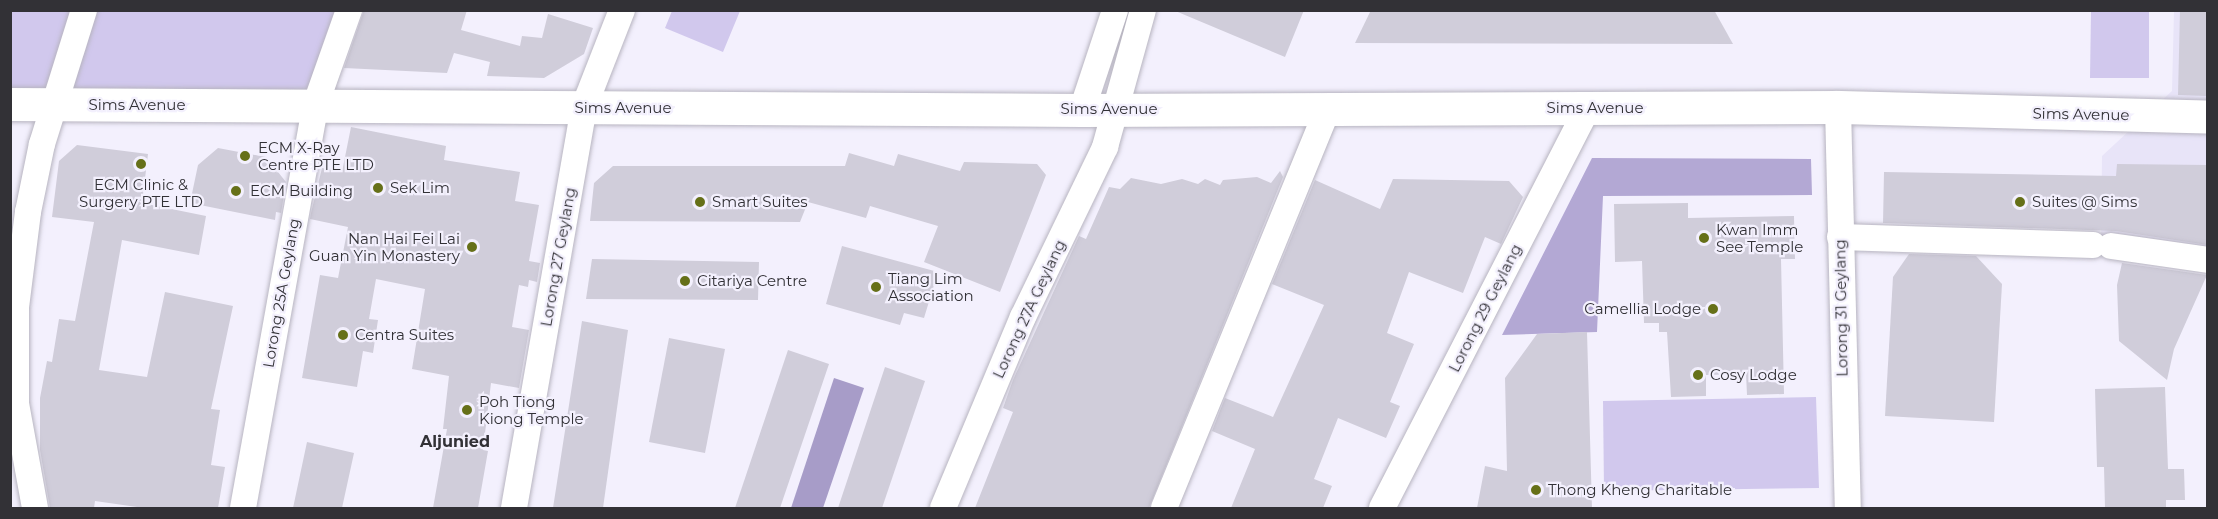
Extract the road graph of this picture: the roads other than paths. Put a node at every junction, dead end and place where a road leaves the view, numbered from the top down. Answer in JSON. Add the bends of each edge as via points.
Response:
{"nodes":[{"id":1,"x":84,"y":10,"type":"edge"},
{"id":2,"x":349,"y":10,"type":"edge"},
{"id":3,"x":622,"y":10,"type":"edge"},
{"id":4,"x":1115,"y":10,"type":"edge"},
{"id":5,"x":1143,"y":10,"type":"edge"},
{"id":6,"x":10,"y":104,"type":"edge"},
{"id":7,"x":52,"y":104,"type":"junction"},
{"id":8,"x":315,"y":106,"type":"junction"},
{"id":9,"x":584,"y":107,"type":"junction"},
{"id":10,"x":1838,"y":107,"type":"junction"},
{"id":11,"x":1328,"y":108,"type":"junction"},
{"id":12,"x":1588,"y":108,"type":"junction"},
{"id":13,"x":1082,"y":110,"type":"junction"},
{"id":14,"x":1117,"y":110,"type":"junction"},
{"id":15,"x":2208,"y":117,"type":"edge"},
{"id":16,"x":1840,"y":237,"type":"junction"},
{"id":17,"x":2208,"y":260,"type":"edge"},
{"id":18,"x":35,"y":508,"type":"edge"},
{"id":19,"x":243,"y":508,"type":"edge"},
{"id":20,"x":514,"y":508,"type":"edge"},
{"id":21,"x":943,"y":508,"type":"edge"},
{"id":22,"x":1164,"y":508,"type":"edge"},
{"id":23,"x":1382,"y":508,"type":"edge"},
{"id":24,"x":1848,"y":508,"type":"edge"}],
"edges":[{"from":1,"to":7,"type":"street"},
{"from":2,"to":8,"type":"street","name":"Lorong 25A Geylang"},
{"from":3,"to":9,"type":"street","name":"Lorong 27 Geylang"},
{"from":4,"to":13,"type":"street"},
{"from":5,"to":14,"type":"street","name":"Lorong 27A Geylang"},
{"from":6,"to":7,"type":"main road","name":"Sims Avenue"},
{"from":7,"to":8,"type":"main road","name":"Sims Avenue"},
{"from":7,"to":18,"type":"street","via":[[28,212],[16,308],[16,403]]},
{"from":8,"to":9,"type":"main road","name":"Sims Avenue"},
{"from":8,"to":19,"type":"street","name":"Lorong 25A Geylang"},
{"from":9,"to":13,"type":"main road","name":"Sims Avenue"},
{"from":9,"to":20,"type":"street","name":"Lorong 27 Geylang"},
{"from":10,"to":12,"type":"main road","name":"Sims Avenue"},
{"from":10,"to":15,"type":"main road","name":"Sims Avenue"},
{"from":10,"to":16,"type":"street","name":"Lorong 31 Geylang"},
{"from":11,"to":12,"type":"main road","name":"Sims Avenue"},
{"from":11,"to":14,"type":"main road","name":"Sims Avenue"},
{"from":11,"to":22,"type":"street"},
{"from":12,"to":23,"type":"street","name":"Lorong 29 Geylang"},
{"from":13,"to":14,"type":"main road","name":"Sims Avenue"},
{"from":14,"to":21,"type":"street","name":"Lorong 27A Geylang","via":[[1105,147],[1023,317]]},
{"from":16,"to":17,"type":"street","via":[[2102,245]]},
{"from":16,"to":24,"type":"street","name":"Lorong 31 Geylang"}]}
